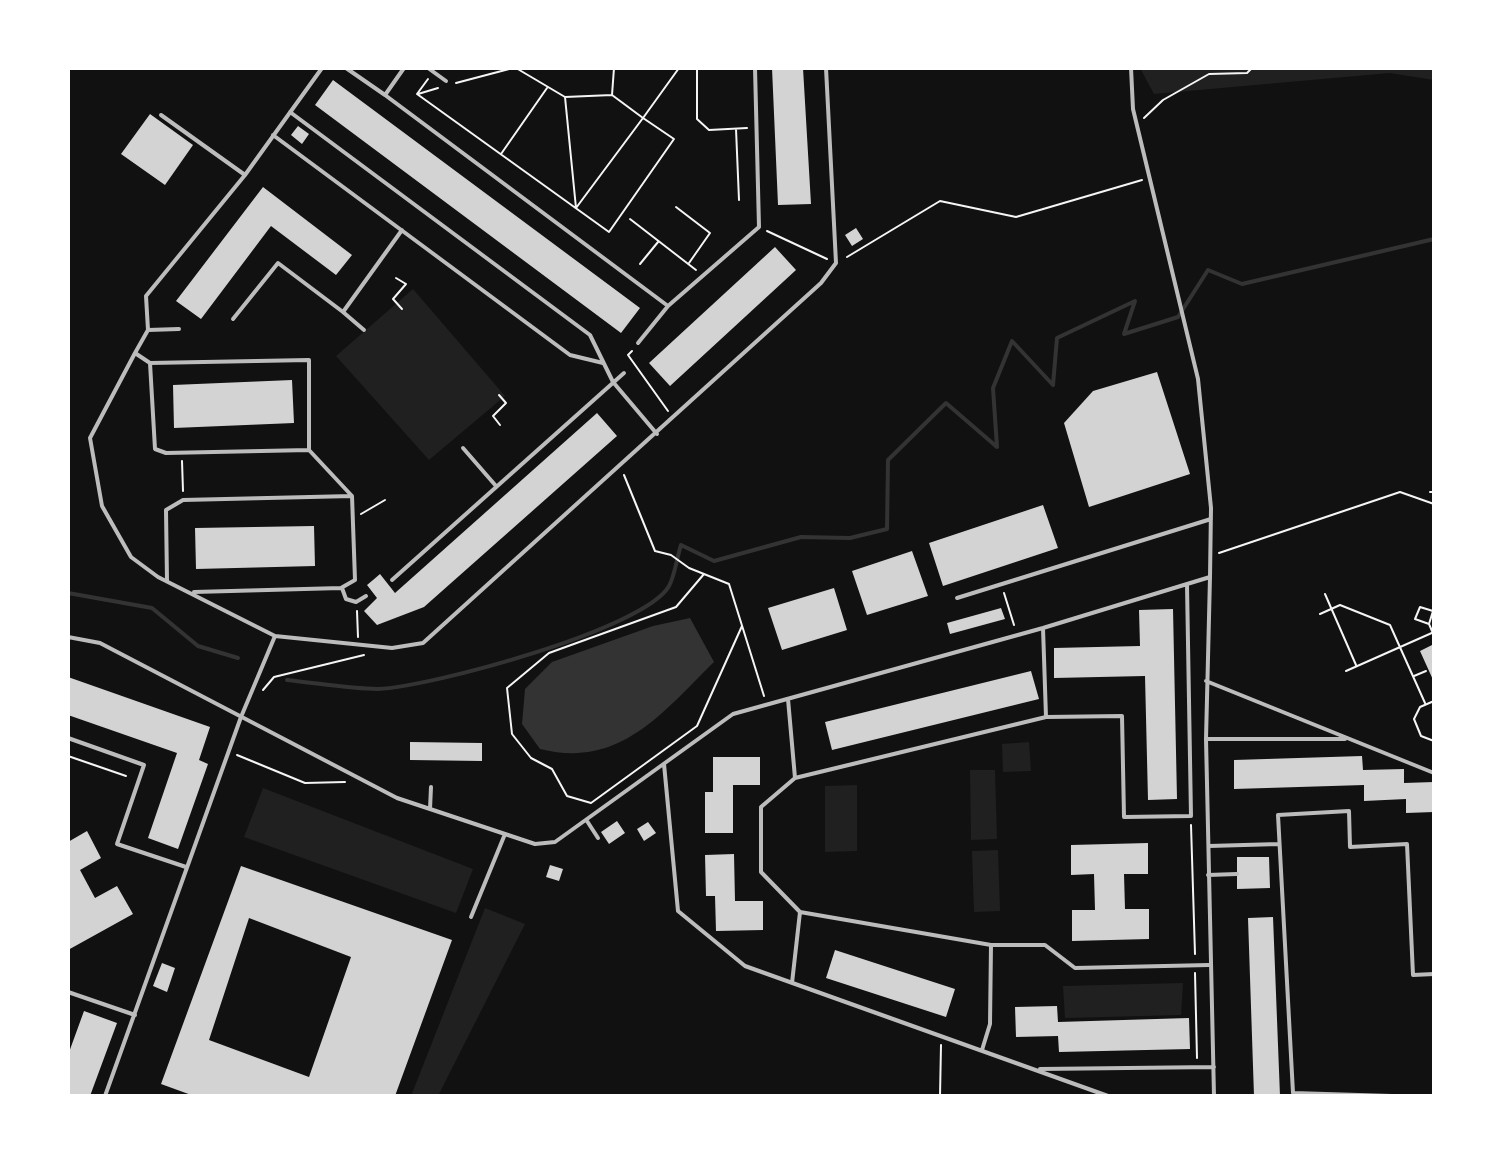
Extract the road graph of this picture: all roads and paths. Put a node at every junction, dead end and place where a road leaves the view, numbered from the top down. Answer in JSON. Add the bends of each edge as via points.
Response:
{"nodes":[{"id":1,"x":322,"y":68,"type":"edge"},
{"id":2,"x":346,"y":68,"type":"edge"},
{"id":3,"x":404,"y":68,"type":"edge"},
{"id":4,"x":428,"y":68,"type":"edge"},
{"id":5,"x":436,"y":68,"type":"edge"},
{"id":6,"x":514,"y":68,"type":"edge"},
{"id":7,"x":614,"y":68,"type":"edge"},
{"id":8,"x":679,"y":68,"type":"edge"},
{"id":9,"x":697,"y":68,"type":"edge"},
{"id":10,"x":755,"y":68,"type":"edge"},
{"id":11,"x":826,"y":68,"type":"edge"},
{"id":12,"x":1131,"y":68,"type":"edge"},
{"id":13,"x":1252,"y":68,"type":"edge"},
{"id":14,"x":446,"y":81,"type":"dead end"},
{"id":15,"x":548,"y":87,"type":"junction"},
{"id":16,"x":417,"y":94,"type":"junction"},
{"id":17,"x":385,"y":95,"type":"junction"},
{"id":18,"x":612,"y":95,"type":"junction"},
{"id":19,"x":565,"y":97,"type":"junction"},
{"id":20,"x":290,"y":112,"type":"junction"},
{"id":21,"x":161,"y":115,"type":"dead end"},
{"id":22,"x":643,"y":118,"type":"junction"},
{"id":23,"x":1136,"y":123,"type":"junction"},
{"id":24,"x":756,"y":127,"type":"junction"},
{"id":25,"x":736,"y":128,"type":"junction"},
{"id":26,"x":273,"y":135,"type":"junction"},
{"id":27,"x":501,"y":154,"type":"junction"},
{"id":28,"x":245,"y":175,"type":"junction"},
{"id":29,"x":1149,"y":178,"type":"junction"},
{"id":30,"x":739,"y":200,"type":"dead end"},
{"id":31,"x":676,"y":207,"type":"dead end"},
{"id":32,"x":576,"y":208,"type":"junction"},
{"id":33,"x":630,"y":219,"type":"dead end"},
{"id":34,"x":759,"y":227,"type":"junction"},
{"id":35,"x":402,"y":230,"type":"junction"},
{"id":36,"x":659,"y":241,"type":"junction"},
{"id":37,"x":836,"y":263,"type":"junction"},
{"id":38,"x":640,"y":264,"type":"dead end"},
{"id":39,"x":688,"y":264,"type":"junction"},
{"id":40,"x":703,"y":276,"type":"junction"},
{"id":41,"x":396,"y":278,"type":"dead end"},
{"id":42,"x":668,"y":306,"type":"junction"},
{"id":43,"x":402,"y":309,"type":"dead end"},
{"id":44,"x":343,"y":312,"type":"junction"},
{"id":45,"x":233,"y":319,"type":"dead end"},
{"id":46,"x":179,"y":329,"type":"dead end"},
{"id":47,"x":148,"y":330,"type":"junction"},
{"id":48,"x":364,"y":330,"type":"dead end"},
{"id":49,"x":638,"y":343,"type":"joint"},
{"id":50,"x":135,"y":353,"type":"junction"},
{"id":51,"x":150,"y":363,"type":"junction"},
{"id":52,"x":603,"y":363,"type":"junction"},
{"id":53,"x":624,"y":373,"type":"dead end"},
{"id":54,"x":613,"y":382,"type":"junction"},
{"id":55,"x":499,"y":395,"type":"dead end"},
{"id":56,"x":673,"y":419,"type":"junction"},
{"id":57,"x":500,"y":425,"type":"dead end"},
{"id":58,"x":657,"y":434,"type":"junction"},
{"id":59,"x":463,"y":448,"type":"dead end"},
{"id":60,"x":309,"y":450,"type":"junction"},
{"id":61,"x":182,"y":452,"type":"junction"},
{"id":62,"x":621,"y":466,"type":"junction"},
{"id":63,"x":497,"y":486,"type":"junction"},
{"id":64,"x":352,"y":496,"type":"junction"},
{"id":65,"x":183,"y":500,"type":"junction"},
{"id":66,"x":385,"y":500,"type":"dead end"},
{"id":67,"x":1434,"y":504,"type":"edge"},
{"id":68,"x":353,"y":518,"type":"junction"},
{"id":69,"x":1211,"y":519,"type":"junction"},
{"id":70,"x":1211,"y":556,"type":"junction"},
{"id":71,"x":704,"y":574,"type":"junction"},
{"id":72,"x":1210,"y":577,"type":"junction"},
{"id":73,"x":392,"y":580,"type":"dead end"},
{"id":74,"x":167,"y":582,"type":"junction"},
{"id":75,"x":1187,"y":583,"type":"junction"},
{"id":76,"x":1002,"y":584,"type":"junction"},
{"id":77,"x":341,"y":588,"type":"junction"},
{"id":78,"x":192,"y":592,"type":"junction"},
{"id":79,"x":1325,"y":594,"type":"dead end"},
{"id":80,"x":366,"y":596,"type":"dead end"},
{"id":81,"x":957,"y":598,"type":"dead end"},
{"id":82,"x":356,"y":602,"type":"junction"},
{"id":83,"x":1331,"y":609,"type":"junction"},
{"id":84,"x":1320,"y":614,"type":"dead end"},
{"id":85,"x":1429,"y":624,"type":"junction"},
{"id":86,"x":742,"y":626,"type":"junction"},
{"id":87,"x":1043,"y":628,"type":"junction"},
{"id":88,"x":1433,"y":632,"type":"edge"},
{"id":89,"x":275,"y":636,"type":"junction"},
{"id":90,"x":1017,"y":636,"type":"junction"},
{"id":91,"x":68,"y":637,"type":"edge"},
{"id":92,"x":358,"y":644,"type":"junction"},
{"id":93,"x":1400,"y":646,"type":"junction"},
{"id":94,"x":392,"y":648,"type":"junction"},
{"id":95,"x":1357,"y":666,"type":"junction"},
{"id":96,"x":1346,"y":671,"type":"dead end"},
{"id":97,"x":1426,"y":671,"type":"dead end"},
{"id":98,"x":1413,"y":677,"type":"junction"},
{"id":99,"x":1206,"y":681,"type":"junction"},
{"id":100,"x":257,"y":697,"type":"dead end"},
{"id":101,"x":788,"y":699,"type":"junction"},
{"id":102,"x":1434,"y":701,"type":"edge"},
{"id":103,"x":1425,"y":703,"type":"junction"},
{"id":104,"x":767,"y":705,"type":"junction"},
{"id":105,"x":241,"y":717,"type":"junction"},
{"id":106,"x":1046,"y":717,"type":"junction"},
{"id":107,"x":68,"y":738,"type":"edge"},
{"id":108,"x":1206,"y":739,"type":"junction"},
{"id":109,"x":1347,"y":739,"type":"junction"},
{"id":110,"x":1434,"y":741,"type":"edge"},
{"id":111,"x":229,"y":752,"type":"junction"},
{"id":112,"x":68,"y":756,"type":"edge"},
{"id":113,"x":664,"y":764,"type":"junction"},
{"id":114,"x":1434,"y":773,"type":"edge"},
{"id":115,"x":126,"y":776,"type":"dead end"},
{"id":116,"x":795,"y":778,"type":"junction"},
{"id":117,"x":368,"y":782,"type":"junction"},
{"id":118,"x":431,"y":787,"type":"dead end"},
{"id":119,"x":430,"y":809,"type":"junction"},
{"id":120,"x":1191,"y":816,"type":"junction"},
{"id":121,"x":587,"y":821,"type":"junction"},
{"id":122,"x":505,"y":834,"type":"junction"},
{"id":123,"x":598,"y":838,"type":"dead end"},
{"id":124,"x":1279,"y":844,"type":"junction"},
{"id":125,"x":1208,"y":846,"type":"junction"},
{"id":126,"x":187,"y":868,"type":"junction"},
{"id":127,"x":1237,"y":874,"type":"dead end"},
{"id":128,"x":1208,"y":875,"type":"junction"},
{"id":129,"x":800,"y":912,"type":"junction"},
{"id":130,"x":471,"y":917,"type":"dead end"},
{"id":131,"x":991,"y":945,"type":"junction"},
{"id":132,"x":1209,"y":965,"type":"junction"},
{"id":133,"x":1195,"y":966,"type":"junction"},
{"id":134,"x":1434,"y":974,"type":"edge"},
{"id":135,"x":792,"y":983,"type":"junction"},
{"id":136,"x":68,"y":992,"type":"edge"},
{"id":137,"x":135,"y":1015,"type":"junction"},
{"id":138,"x":941,"y":1035,"type":"junction"},
{"id":139,"x":982,"y":1050,"type":"junction"},
{"id":140,"x":1198,"y":1067,"type":"junction"},
{"id":141,"x":1214,"y":1067,"type":"junction"},
{"id":142,"x":1038,"y":1069,"type":"junction"},
{"id":143,"x":105,"y":1096,"type":"edge"},
{"id":144,"x":940,"y":1096,"type":"edge"},
{"id":145,"x":1108,"y":1096,"type":"edge"},
{"id":146,"x":1214,"y":1096,"type":"edge"},
{"id":147,"x":1392,"y":1096,"type":"edge"}],
"edges":[{"from":1,"to":20,"type":"lane"},
{"from":2,"to":17,"type":"lane"},
{"from":3,"to":17,"type":"lane"},
{"from":4,"to":14,"type":"lane"},
{"from":5,"to":16,"type":"path"},
{"from":6,"to":15,"type":"path"},
{"from":6,"to":16,"type":"path"},
{"from":7,"to":18,"type":"path"},
{"from":8,"to":22,"type":"path"},
{"from":9,"to":25,"type":"path","via":[[697,119],[709,130]]},
{"from":10,"to":24,"type":"lane"},
{"from":11,"to":37,"type":"lane"},
{"from":12,"to":23,"type":"lane"},
{"from":13,"to":23,"type":"path","via":[[1247,73],[1209,74],[1163,100]]},
{"from":15,"to":19,"type":"path"},
{"from":15,"to":27,"type":"path"},
{"from":16,"to":27,"type":"path"},
{"from":17,"to":42,"type":"lane"},
{"from":18,"to":19,"type":"path"},
{"from":18,"to":22,"type":"path"},
{"from":19,"to":32,"type":"path"},
{"from":20,"to":26,"type":"lane"},
{"from":20,"to":52,"type":"lane","via":[[590,335]]},
{"from":21,"to":28,"type":"lane"},
{"from":22,"to":32,"type":"path"},
{"from":22,"to":32,"type":"path","via":[[674,139],[609,232]]},
{"from":23,"to":29,"type":"lane"},
{"from":24,"to":25,"type":"path"},
{"from":24,"to":34,"type":"lane"},
{"from":25,"to":30,"type":"path"},
{"from":26,"to":28,"type":"lane"},
{"from":26,"to":35,"type":"lane"},
{"from":27,"to":32,"type":"path"},
{"from":28,"to":47,"type":"lane","via":[[146,296]]},
{"from":29,"to":37,"type":"path","via":[[1016,217],[940,201]]},
{"from":29,"to":69,"type":"lane","via":[[1198,379]]},
{"from":31,"to":39,"type":"path","via":[[710,233]]},
{"from":33,"to":36,"type":"path"},
{"from":34,"to":37,"type":"path"},
{"from":34,"to":40,"type":"lane"},
{"from":35,"to":44,"type":"lane"},
{"from":35,"to":52,"type":"lane","via":[[570,355]]},
{"from":36,"to":38,"type":"path"},
{"from":36,"to":39,"type":"path"},
{"from":37,"to":56,"type":"lane","via":[[821,283]]},
{"from":39,"to":40,"type":"path"},
{"from":40,"to":42,"type":"lane"},
{"from":41,"to":43,"type":"path","via":[[406,284],[393,299]]},
{"from":42,"to":49,"type":"lane"},
{"from":44,"to":45,"type":"lane","via":[[278,263]]},
{"from":44,"to":48,"type":"lane"},
{"from":46,"to":47,"type":"lane"},
{"from":47,"to":50,"type":"lane"},
{"from":49,"to":56,"type":"path","via":[[628,355]]},
{"from":50,"to":51,"type":"lane"},
{"from":50,"to":74,"type":"lane","via":[[90,438],[102,506],[131,557]]},
{"from":51,"to":60,"type":"lane","via":[[309,360]]},
{"from":51,"to":61,"type":"lane","via":[[155,449]]},
{"from":52,"to":54,"type":"lane"},
{"from":53,"to":54,"type":"lane"},
{"from":54,"to":58,"type":"lane"},
{"from":54,"to":63,"type":"lane"},
{"from":55,"to":57,"type":"path","via":[[506,403],[493,416]]},
{"from":56,"to":58,"type":"lane"},
{"from":58,"to":62,"type":"lane"},
{"from":59,"to":63,"type":"lane"},
{"from":60,"to":61,"type":"lane"},
{"from":60,"to":64,"type":"lane"},
{"from":61,"to":65,"type":"path"},
{"from":62,"to":71,"type":"path","via":[[655,551]]},
{"from":62,"to":94,"type":"lane","via":[[423,643]]},
{"from":63,"to":73,"type":"lane"},
{"from":64,"to":65,"type":"lane"},
{"from":64,"to":68,"type":"lane"},
{"from":65,"to":74,"type":"lane","via":[[166,510]]},
{"from":66,"to":68,"type":"path"},
{"from":67,"to":70,"type":"path","via":[[1400,492]]},
{"from":68,"to":77,"type":"lane","via":[[355,580]]},
{"from":69,"to":70,"type":"lane"},
{"from":69,"to":76,"type":"lane"},
{"from":70,"to":72,"type":"lane"},
{"from":71,"to":86,"type":"path","via":[[729,584]]},
{"from":71,"to":86,"type":"path","via":[[676,607],[549,653],[507,688],[512,734],[531,758],[552,769],[567,796],[591,803],[697,726]]},
{"from":72,"to":75,"type":"lane"},
{"from":72,"to":99,"type":"lane"},
{"from":74,"to":78,"type":"lane"},
{"from":75,"to":87,"type":"lane"},
{"from":75,"to":120,"type":"lane"},
{"from":76,"to":81,"type":"lane"},
{"from":76,"to":90,"type":"path"},
{"from":77,"to":78,"type":"lane"},
{"from":77,"to":82,"type":"lane","via":[[346,599]]},
{"from":78,"to":89,"type":"lane"},
{"from":79,"to":83,"type":"path"},
{"from":80,"to":82,"type":"lane"},
{"from":82,"to":92,"type":"path"},
{"from":83,"to":84,"type":"path"},
{"from":83,"to":93,"type":"path","via":[[1340,605],[1390,625]]},
{"from":83,"to":95,"type":"path"},
{"from":85,"to":85,"type":"path","via":[[1433,611],[1420,607],[1415,619]]},
{"from":85,"to":88,"type":"path"},
{"from":86,"to":104,"type":"path"},
{"from":87,"to":90,"type":"lane"},
{"from":87,"to":106,"type":"lane"},
{"from":88,"to":93,"type":"path"},
{"from":89,"to":92,"type":"lane"},
{"from":89,"to":105,"type":"lane"},
{"from":90,"to":101,"type":"lane"},
{"from":91,"to":105,"type":"lane","via":[[100,643]]},
{"from":92,"to":94,"type":"lane"},
{"from":93,"to":95,"type":"path"},
{"from":93,"to":98,"type":"path"},
{"from":94,"to":100,"type":"path","via":[[274,677]]},
{"from":95,"to":96,"type":"path"},
{"from":97,"to":98,"type":"path"},
{"from":98,"to":103,"type":"path"},
{"from":99,"to":108,"type":"lane"},
{"from":99,"to":109,"type":"lane"},
{"from":101,"to":104,"type":"lane"},
{"from":101,"to":116,"type":"lane"},
{"from":102,"to":103,"type":"path"},
{"from":103,"to":110,"type":"path","via":[[1414,725],[1421,736]]},
{"from":104,"to":113,"type":"lane","via":[[733,714]]},
{"from":105,"to":111,"type":"lane"},
{"from":105,"to":117,"type":"lane"},
{"from":106,"to":116,"type":"lane"},
{"from":106,"to":120,"type":"lane","via":[[1122,716],[1124,817]]},
{"from":107,"to":126,"type":"lane","via":[[144,765],[117,844]]},
{"from":108,"to":109,"type":"lane"},
{"from":108,"to":125,"type":"lane"},
{"from":109,"to":114,"type":"lane"},
{"from":111,"to":117,"type":"path","via":[[305,783]]},
{"from":111,"to":126,"type":"lane"},
{"from":112,"to":115,"type":"path"},
{"from":113,"to":121,"type":"lane"},
{"from":113,"to":135,"type":"lane","via":[[678,911],[745,966]]},
{"from":116,"to":129,"type":"lane","via":[[761,807],[761,872]]},
{"from":117,"to":119,"type":"lane"},
{"from":118,"to":119,"type":"lane"},
{"from":119,"to":122,"type":"lane"},
{"from":120,"to":133,"type":"path"},
{"from":121,"to":122,"type":"lane","via":[[555,842],[535,844]]},
{"from":121,"to":123,"type":"lane"},
{"from":122,"to":130,"type":"lane"},
{"from":124,"to":125,"type":"lane"},
{"from":124,"to":134,"type":"lane","via":[[1278,815],[1349,811],[1350,847],[1407,844],[1413,975]]},
{"from":124,"to":147,"type":"lane","via":[[1293,1093]]},
{"from":125,"to":128,"type":"lane"},
{"from":126,"to":137,"type":"lane"},
{"from":127,"to":128,"type":"lane"},
{"from":128,"to":132,"type":"lane"},
{"from":129,"to":131,"type":"lane"},
{"from":129,"to":135,"type":"lane"},
{"from":131,"to":133,"type":"lane","via":[[1045,945],[1075,968]]},
{"from":131,"to":139,"type":"lane","via":[[990,1024]]},
{"from":132,"to":133,"type":"lane"},
{"from":132,"to":141,"type":"lane"},
{"from":133,"to":140,"type":"path"},
{"from":135,"to":138,"type":"lane"},
{"from":136,"to":137,"type":"lane"},
{"from":137,"to":143,"type":"lane"},
{"from":138,"to":139,"type":"lane"},
{"from":138,"to":144,"type":"path"},
{"from":139,"to":142,"type":"lane"},
{"from":140,"to":141,"type":"lane"},
{"from":140,"to":142,"type":"lane"},
{"from":141,"to":146,"type":"lane"},
{"from":142,"to":145,"type":"lane"}]}
